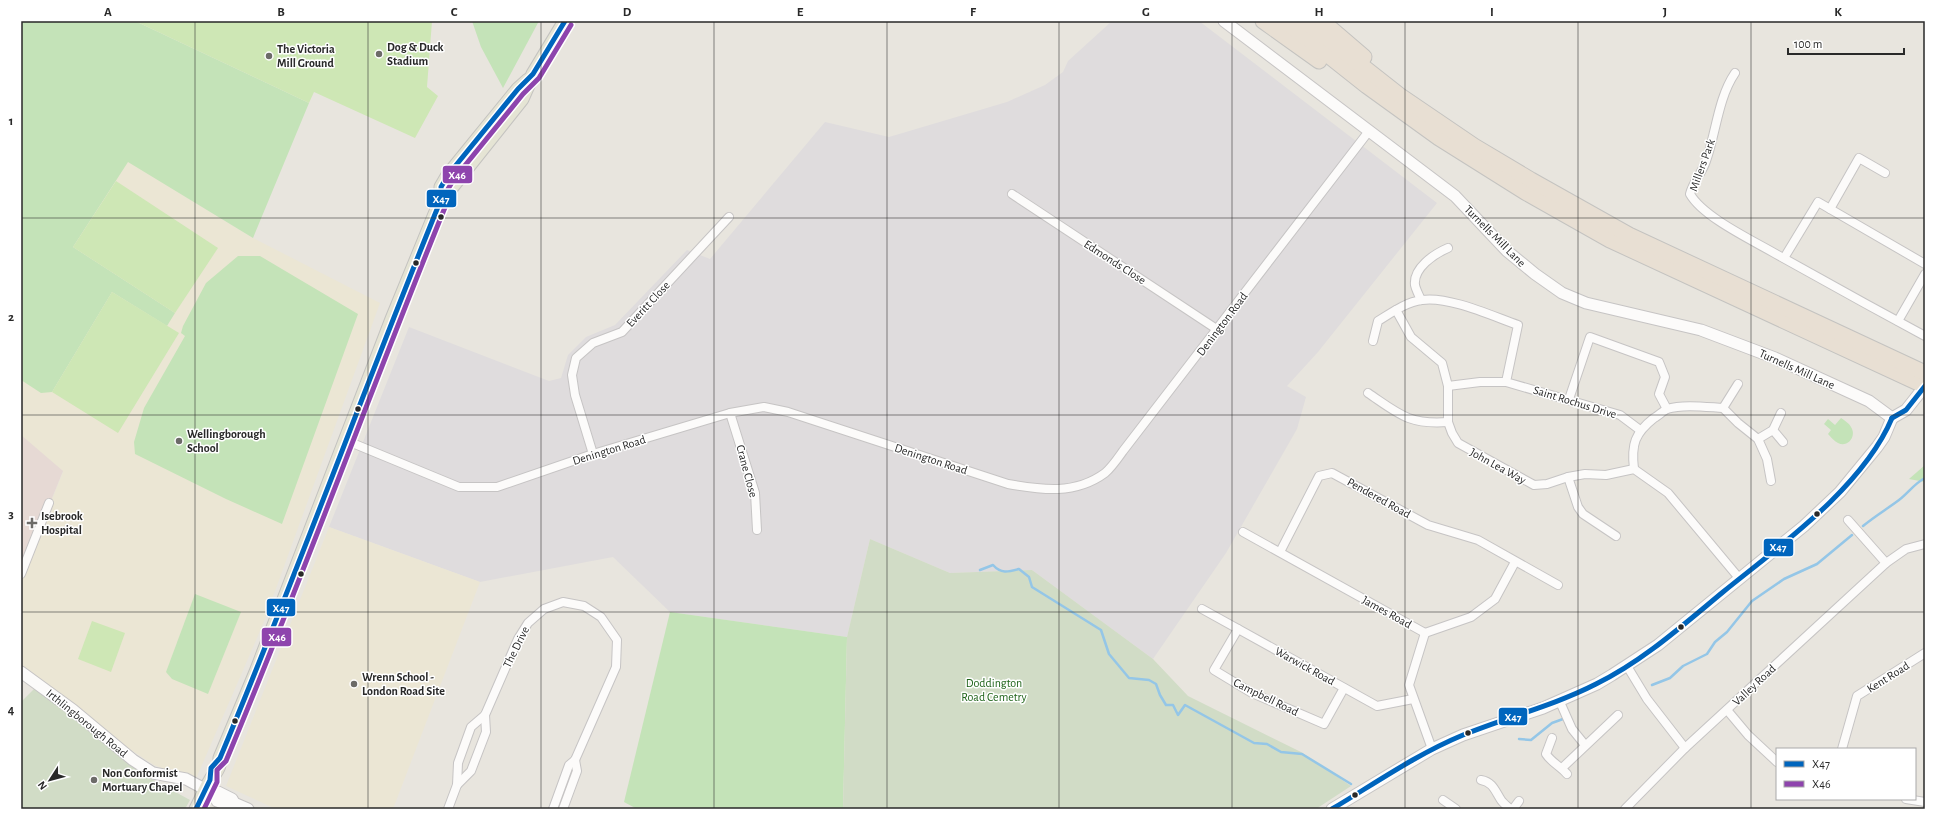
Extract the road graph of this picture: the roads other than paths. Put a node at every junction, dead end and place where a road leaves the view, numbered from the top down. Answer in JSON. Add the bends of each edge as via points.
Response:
{"nodes":[{"id":1,"x":565,"y":21,"type":"edge"},
{"id":2,"x":1224,"y":21,"type":"edge"},
{"id":3,"x":1263,"y":21,"type":"edge"},
{"id":4,"x":1285,"y":21,"type":"edge"},
{"id":5,"x":1305,"y":21,"type":"edge"},
{"id":6,"x":1322,"y":21,"type":"edge"},
{"id":7,"x":1735,"y":73,"type":"dead end"},
{"id":8,"x":1369,"y":131,"type":"junction"},
{"id":9,"x":1439,"y":138,"type":"junction"},
{"id":10,"x":1474,"y":146,"type":"junction"},
{"id":11,"x":1886,"y":173,"type":"dead end"},
{"id":12,"x":1012,"y":194,"type":"dead end"},
{"id":13,"x":1830,"y":209,"type":"junction"},
{"id":14,"x":729,"y":217,"type":"dead end"},
{"id":15,"x":1448,"y":248,"type":"dead end"},
{"id":16,"x":1784,"y":258,"type":"junction"},
{"id":17,"x":1925,"y":264,"type":"edge"},
{"id":18,"x":1925,"y":274,"type":"edge"},
{"id":19,"x":1421,"y":300,"type":"junction"},
{"id":20,"x":1396,"y":310,"type":"junction"},
{"id":21,"x":1898,"y":321,"type":"junction"},
{"id":22,"x":1218,"y":330,"type":"junction"},
{"id":23,"x":1925,"y":336,"type":"edge"},
{"id":24,"x":1373,"y":341,"type":"dead end"},
{"id":25,"x":1925,"y":373,"type":"edge"},
{"id":26,"x":1506,"y":382,"type":"junction"},
{"id":27,"x":1738,"y":384,"type":"dead end"},
{"id":28,"x":1448,"y":386,"type":"junction"},
{"id":29,"x":1925,"y":386,"type":"edge"},
{"id":30,"x":1368,"y":393,"type":"dead end"},
{"id":31,"x":1569,"y":399,"type":"junction"},
{"id":32,"x":1723,"y":408,"type":"junction"},
{"id":33,"x":1666,"y":410,"type":"junction"},
{"id":34,"x":730,"y":413,"type":"junction"},
{"id":35,"x":1781,"y":413,"type":"dead end"},
{"id":36,"x":1892,"y":418,"type":"junction"},
{"id":37,"x":1448,"y":422,"type":"junction"},
{"id":38,"x":1640,"y":430,"type":"junction"},
{"id":39,"x":1773,"y":430,"type":"junction"},
{"id":40,"x":1758,"y":439,"type":"junction"},
{"id":41,"x":345,"y":440,"type":"junction"},
{"id":42,"x":1783,"y":442,"type":"dead end"},
{"id":43,"x":593,"y":454,"type":"junction"},
{"id":44,"x":1634,"y":469,"type":"junction"},
{"id":45,"x":1568,"y":477,"type":"junction"},
{"id":46,"x":1772,"y":481,"type":"dead end"},
{"id":47,"x":49,"y":503,"type":"dead end"},
{"id":48,"x":1848,"y":520,"type":"dead end"},
{"id":49,"x":757,"y":530,"type":"dead end"},
{"id":50,"x":1243,"y":532,"type":"dead end"},
{"id":51,"x":1616,"y":536,"type":"dead end"},
{"id":52,"x":1925,"y":544,"type":"edge"},
{"id":53,"x":1280,"y":552,"type":"junction"},
{"id":54,"x":1515,"y":562,"type":"junction"},
{"id":55,"x":1886,"y":563,"type":"junction"},
{"id":56,"x":21,"y":574,"type":"edge"},
{"id":57,"x":1739,"y":578,"type":"junction"},
{"id":58,"x":1558,"y":585,"type":"dead end"},
{"id":59,"x":1202,"y":609,"type":"dead end"},
{"id":60,"x":1238,"y":629,"type":"junction"},
{"id":61,"x":1425,"y":633,"type":"junction"},
{"id":62,"x":1925,"y":653,"type":"edge"},
{"id":63,"x":1627,"y":666,"type":"junction"},
{"id":64,"x":21,"y":672,"type":"edge"},
{"id":65,"x":1344,"y":688,"type":"junction"},
{"id":66,"x":1413,"y":699,"type":"junction"},
{"id":67,"x":1560,"y":702,"type":"junction"},
{"id":68,"x":1727,"y":710,"type":"junction"},
{"id":69,"x":485,"y":715,"type":"junction"},
{"id":70,"x":1618,"y":715,"type":"dead end"},
{"id":71,"x":1552,"y":738,"type":"dead end"},
{"id":72,"x":1585,"y":745,"type":"junction"},
{"id":73,"x":1685,"y":748,"type":"junction"},
{"id":74,"x":1842,"y":748,"type":"edge"},
{"id":75,"x":1432,"y":749,"type":"junction"},
{"id":76,"x":575,"y":760,"type":"junction"},
{"id":77,"x":1776,"y":761,"type":"edge"},
{"id":78,"x":1481,"y":780,"type":"dead end"},
{"id":79,"x":457,"y":786,"type":"junction"},
{"id":80,"x":207,"y":788,"type":"junction"},
{"id":81,"x":1443,"y":800,"type":"dead end"},
{"id":82,"x":1912,"y":800,"type":"edge"},
{"id":83,"x":1519,"y":801,"type":"dead end"},
{"id":84,"x":1925,"y":802,"type":"edge"},
{"id":85,"x":1336,"y":808,"type":"edge"},
{"id":86,"x":196,"y":809,"type":"edge"},
{"id":87,"x":248,"y":809,"type":"edge"},
{"id":88,"x":448,"y":809,"type":"edge"},
{"id":89,"x":553,"y":809,"type":"edge"},
{"id":90,"x":563,"y":809,"type":"edge"},
{"id":91,"x":1456,"y":809,"type":"edge"},
{"id":92,"x":1512,"y":809,"type":"edge"},
{"id":93,"x":1625,"y":809,"type":"edge"}],
"edges":[{"from":1,"to":41,"type":"main road","via":[[533,74],[526,93],[508,119],[442,197]]},
{"from":2,"to":8,"type":"main road","name":"Turnells Mill Lane"},
{"from":3,"to":9,"type":"highway","via":[[1364,92]]},
{"from":4,"to":9,"type":"highway","via":[[1367,86]]},
{"from":5,"to":10,"type":"highway","via":[[1399,95]]},
{"from":6,"to":10,"type":"highway"},
{"from":7,"to":16,"type":"street","name":"Millers Park","via":[[1724,96],[1702,171],[1690,194],[1704,210]]},
{"from":8,"to":22,"type":"street","name":"Denington Road"},
{"from":8,"to":36,"type":"main road","name":"Turnells Mill Lane","via":[[1455,196],[1507,251],[1562,293],[1586,303],[1701,330],[1768,355],[1869,402]]},
{"from":9,"to":29,"type":"highway","via":[[1525,192],[1610,240]]},
{"from":10,"to":25,"type":"highway","via":[[1629,235]]},
{"from":11,"to":13,"type":"street","via":[[1859,158]]},
{"from":12,"to":22,"type":"street","name":"Edmonds Close"},
{"from":13,"to":16,"type":"street","via":[[1818,202]]},
{"from":13,"to":17,"type":"street"},
{"from":14,"to":43,"type":"street","name":"Everitt Close","via":[[622,332],[593,343],[576,358],[572,375],[575,395]]},
{"from":15,"to":19,"type":"street","via":[[1437,253],[1419,269],[1415,284]]},
{"from":16,"to":21,"type":"street","name":"Millers Park"},
{"from":18,"to":21,"type":"street"},
{"from":19,"to":20,"type":"street"},
{"from":19,"to":26,"type":"street","via":[[1442,299],[1518,325]]},
{"from":20,"to":24,"type":"street","via":[[1378,321]]},
{"from":20,"to":28,"type":"street","name":"John Lea Way","via":[[1411,337],[1442,363]]},
{"from":21,"to":23,"type":"street","name":"Millers Park"},
{"from":22,"to":34,"type":"street","name":"Denington Road","via":[[1105,472],[1074,488],[1042,490],[1008,484],[788,412],[764,407]]},
{"from":26,"to":28,"type":"street","name":"Saint Rochus Drive"},
{"from":26,"to":31,"type":"street","name":"Saint Rochus Drive"},
{"from":27,"to":32,"type":"street"},
{"from":28,"to":37,"type":"street","name":"John Lea Way"},
{"from":29,"to":36,"type":"main road","via":[[1910,405]]},
{"from":30,"to":37,"type":"street","via":[[1398,414],[1416,422]]},
{"from":31,"to":33,"type":"street","via":[[1590,338],[1659,362],[1664,377],[1658,394]]},
{"from":31,"to":38,"type":"street","name":"Saint Rochus Drive","via":[[1620,415]]},
{"from":32,"to":33,"type":"street","via":[[1689,407]]},
{"from":32,"to":40,"type":"street"},
{"from":33,"to":38,"type":"street"},
{"from":34,"to":43,"type":"street","name":"Denington Road"},
{"from":34,"to":49,"type":"street","name":"Crane Close","via":[[755,493]]},
{"from":35,"to":39,"type":"street"},
{"from":36,"to":57,"type":"main road","via":[[1877,447],[1829,504]]},
{"from":37,"to":45,"type":"street","name":"John Lea Way","via":[[1458,443],[1534,485],[1547,484]]},
{"from":38,"to":44,"type":"street","via":[[1632,453]]},
{"from":39,"to":40,"type":"street"},
{"from":39,"to":42,"type":"street"},
{"from":40,"to":46,"type":"street","via":[[1767,459]]},
{"from":41,"to":43,"type":"street","name":"Denington Road","via":[[459,487],[496,486]]},
{"from":41,"to":80,"type":"main road","via":[[256,672],[220,758],[220,766]]},
{"from":44,"to":45,"type":"street","name":"John Lea Way","via":[[1606,476],[1585,474]]},
{"from":44,"to":57,"type":"street","via":[[1668,493]]},
{"from":45,"to":51,"type":"street","via":[[1578,507],[1583,514]]},
{"from":47,"to":56,"type":"street"},
{"from":48,"to":55,"type":"street"},
{"from":50,"to":53,"type":"street","name":"James Road"},
{"from":52,"to":55,"type":"street","name":"Valley Road","via":[[1906,549]]},
{"from":53,"to":54,"type":"street","name":"Pendered Road","via":[[1319,476],[1332,473],[1428,525],[1478,540]]},
{"from":53,"to":61,"type":"street","name":"James Road"},
{"from":54,"to":58,"type":"street","name":"Pendered Road"},
{"from":54,"to":61,"type":"street","via":[[1495,599],[1471,617]]},
{"from":55,"to":68,"type":"street","name":"Valley Road"},
{"from":57,"to":63,"type":"main road","via":[[1668,637]]},
{"from":59,"to":60,"type":"street","name":"Warwick Road"},
{"from":60,"to":65,"type":"street","name":"Warwick Road"},
{"from":60,"to":65,"type":"street","name":"Campbell Road","via":[[1214,670],[1252,693],[1324,724]]},
{"from":61,"to":66,"type":"street","name":"James Road","via":[[1408,685]]},
{"from":62,"to":74,"type":"street","name":"Kent Road","via":[[1857,696]]},
{"from":63,"to":67,"type":"main road"},
{"from":63,"to":73,"type":"street","via":[[1647,699]]},
{"from":64,"to":80,"type":"main road","name":"Irthlingborough Road","via":[[153,773],[182,778]]},
{"from":65,"to":66,"type":"street","name":"Warwick Road","via":[[1377,706]]},
{"from":66,"to":75,"type":"street","name":"James Road"},
{"from":67,"to":72,"type":"street","via":[[1572,730]]},
{"from":67,"to":75,"type":"main road","via":[[1463,735]]},
{"from":68,"to":73,"type":"street","name":"Valley Road"},
{"from":68,"to":77,"type":"street","via":[[1748,735]]},
{"from":69,"to":76,"type":"street","name":"The Drive","via":[[528,623],[544,609],[563,602],[584,606],[601,617],[617,640],[616,667]]},
{"from":69,"to":79,"type":"street","name":"The Drive","via":[[486,732],[471,770]]},
{"from":69,"to":79,"type":"street","name":"The Drive","via":[[471,727],[458,763]]},
{"from":70,"to":72,"type":"street"},
{"from":71,"to":72,"type":"street","via":[[1546,754],[1565,771]]},
{"from":73,"to":93,"type":"street","name":"Valley Road"},
{"from":75,"to":85,"type":"main road"},
{"from":76,"to":89,"type":"street","name":"The Drive","via":[[569,766]]},
{"from":76,"to":90,"type":"street","name":"The Drive","via":[[577,771]]},
{"from":78,"to":92,"type":"street","via":[[1487,781],[1495,788],[1502,801]]},
{"from":79,"to":88,"type":"street","name":"The Drive"},
{"from":80,"to":86,"type":"main road"},
{"from":80,"to":87,"type":"main road","name":"Irthlingborough Road"},
{"from":81,"to":91,"type":"street"},
{"from":82,"to":84,"type":"street"},
{"from":83,"to":92,"type":"street"}]}
